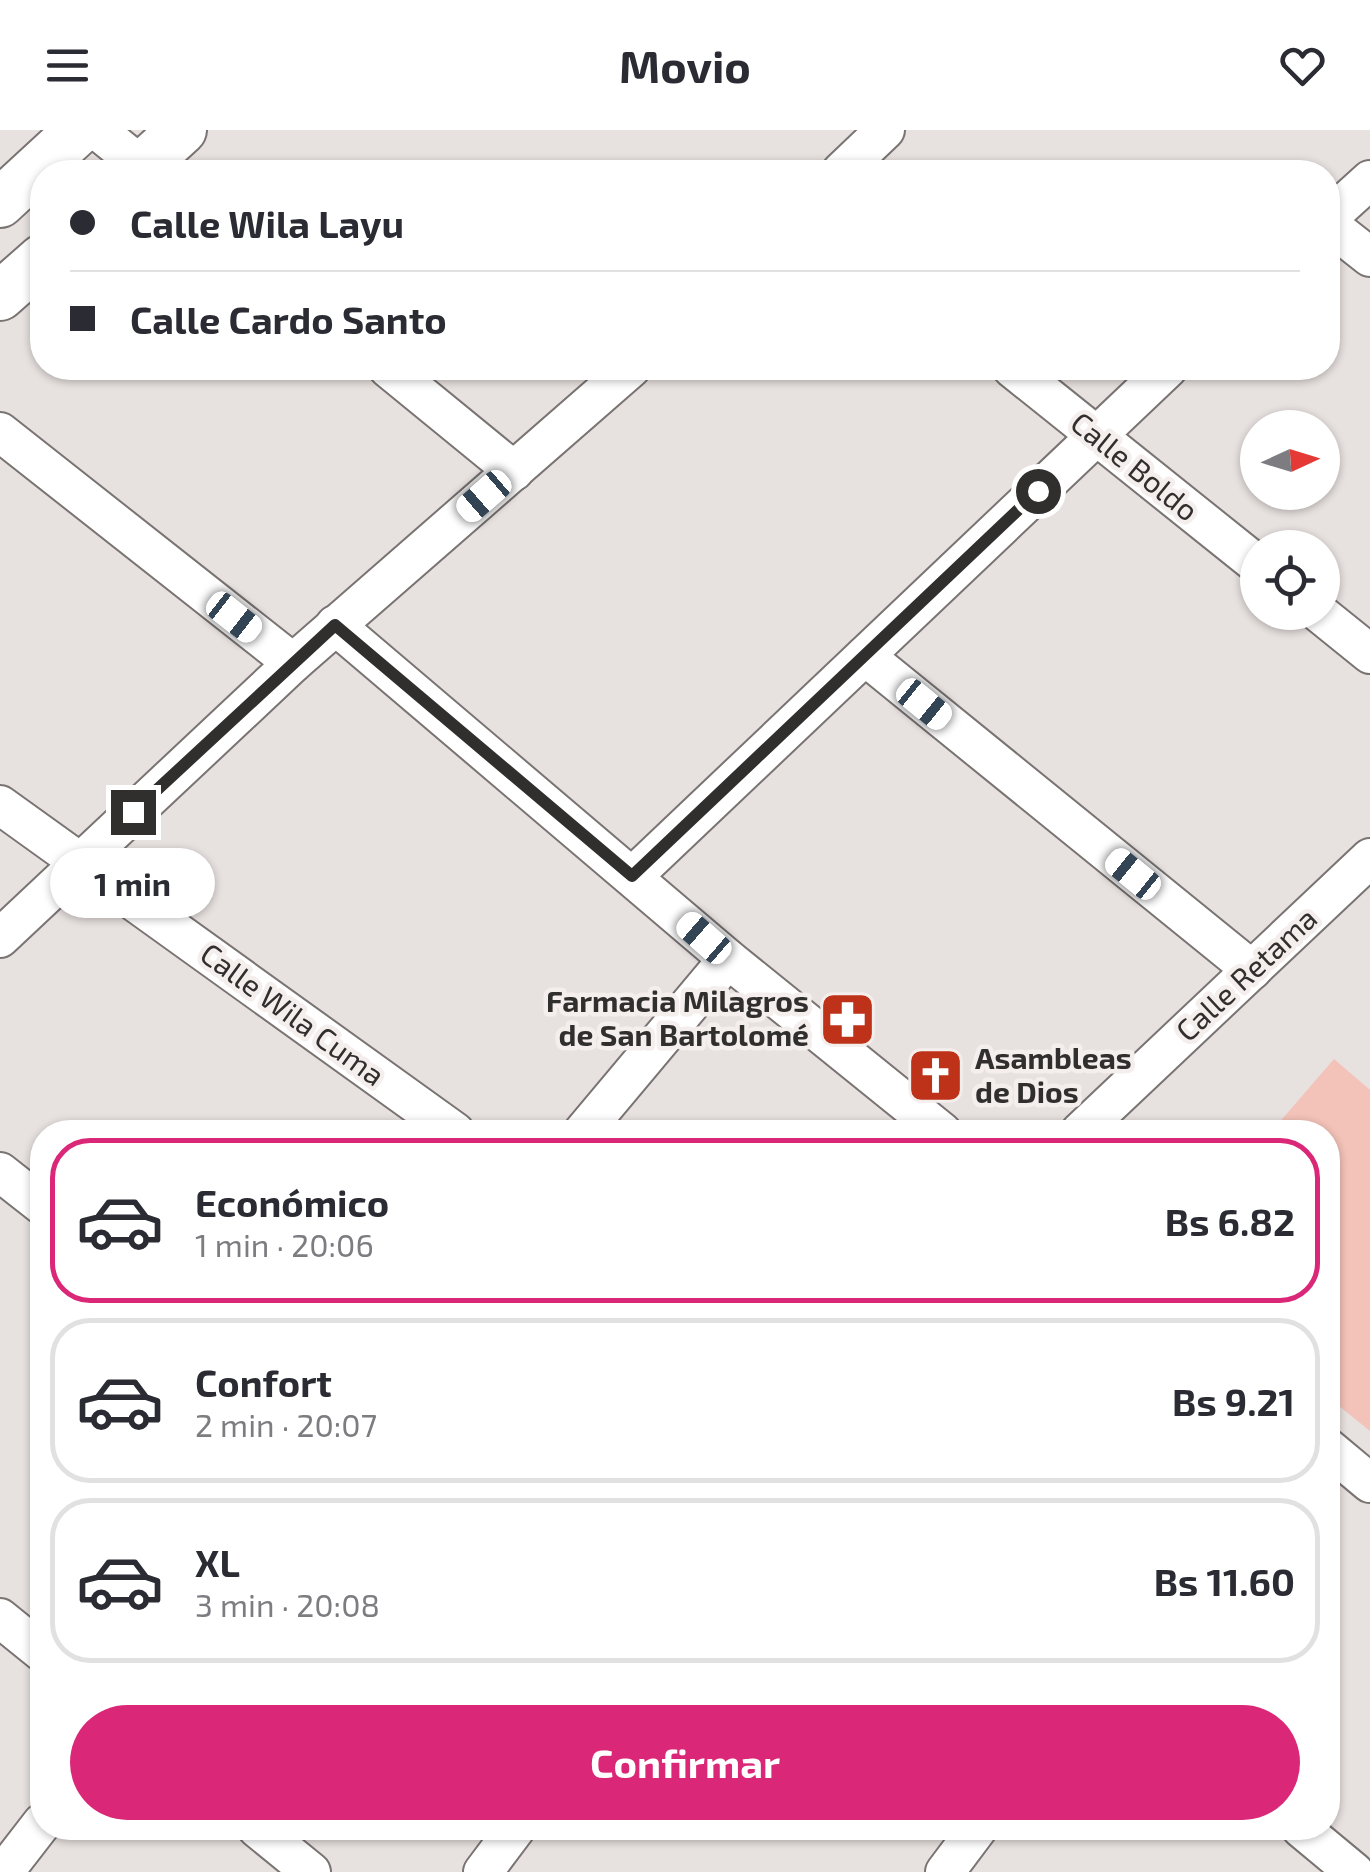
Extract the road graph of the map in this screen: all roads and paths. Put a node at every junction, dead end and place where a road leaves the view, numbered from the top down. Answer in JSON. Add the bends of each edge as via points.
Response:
{"nodes":[{"id":1,"x":78,"y":130,"type":"edge"},
{"id":2,"x":97,"y":130,"type":"edge"},
{"id":3,"x":182,"y":130,"type":"edge"},
{"id":4,"x":886,"y":130,"type":"edge"},
{"id":5,"x":46,"y":160,"type":"edge"},
{"id":6,"x":130,"y":160,"type":"edge"},
{"id":7,"x":153,"y":160,"type":"edge"},
{"id":8,"x":854,"y":160,"type":"edge"},
{"id":9,"x":30,"y":174,"type":"edge"},
{"id":10,"x":1370,"y":180,"type":"edge"},
{"id":11,"x":0,"y":202,"type":"edge"},
{"id":12,"x":1340,"y":209,"type":"edge"},
{"id":13,"x":1340,"y":231,"type":"edge"},
{"id":14,"x":1370,"y":257,"type":"edge"},
{"id":15,"x":30,"y":270,"type":"edge"},
{"id":16,"x":0,"y":296,"type":"edge"},
{"id":17,"x":403,"y":380,"type":"edge"},
{"id":18,"x":617,"y":380,"type":"edge"},
{"id":19,"x":1027,"y":380,"type":"edge"},
{"id":20,"x":1155,"y":380,"type":"edge"},
{"id":21,"x":0,"y":432,"type":"edge"},
{"id":22,"x":1095,"y":436,"type":"junction"},
{"id":23,"x":514,"y":470,"type":"junction"},
{"id":24,"x":1240,"y":551,"type":"edge"},
{"id":25,"x":335,"y":625,"type":"junction"},
{"id":26,"x":1340,"y":630,"type":"edge"},
{"id":27,"x":1370,"y":654,"type":"edge"},
{"id":28,"x":865,"y":656,"type":"junction"},
{"id":29,"x":293,"y":663,"type":"junction"},
{"id":30,"x":0,"y":805,"type":"edge"},
{"id":31,"x":1370,"y":858,"type":"edge"},
{"id":32,"x":80,"y":862,"type":"junction"},
{"id":33,"x":632,"y":876,"type":"junction"},
{"id":34,"x":0,"y":938,"type":"edge"},
{"id":35,"x":728,"y":959,"type":"junction"},
{"id":36,"x":1252,"y":970,"type":"junction"},
{"id":37,"x":438,"y":1120,"type":"edge"},
{"id":38,"x":593,"y":1120,"type":"edge"},
{"id":39,"x":927,"y":1120,"type":"edge"},
{"id":40,"x":1093,"y":1120,"type":"edge"},
{"id":41,"x":0,"y":1172,"type":"edge"},
{"id":42,"x":30,"y":1196,"type":"edge"},
{"id":43,"x":1340,"y":1458,"type":"edge"},
{"id":44,"x":1370,"y":1484,"type":"edge"},
{"id":45,"x":0,"y":1618,"type":"edge"},
{"id":46,"x":30,"y":1642,"type":"edge"},
{"id":47,"x":30,"y":1839,"type":"edge"},
{"id":48,"x":272,"y":1840,"type":"edge"},
{"id":49,"x":507,"y":1840,"type":"edge"},
{"id":50,"x":969,"y":1840,"type":"edge"},
{"id":51,"x":1315,"y":1840,"type":"edge"},
{"id":52,"x":4,"y":1872,"type":"edge"},
{"id":53,"x":311,"y":1872,"type":"edge"},
{"id":54,"x":482,"y":1872,"type":"edge"},
{"id":55,"x":946,"y":1872,"type":"edge"},
{"id":56,"x":1354,"y":1872,"type":"edge"}],
"edges":[{"from":1,"to":5,"type":"main road"},
{"from":2,"to":6,"type":"street"},
{"from":3,"to":7,"type":"main road"},
{"from":4,"to":8,"type":"street"},
{"from":9,"to":11,"type":"main road"},
{"from":10,"to":12,"type":"street"},
{"from":13,"to":14,"type":"street"},
{"from":15,"to":16,"type":"main road"},
{"from":17,"to":23,"type":"street"},
{"from":18,"to":23,"type":"street"},
{"from":19,"to":22,"type":"street","name":"Calle Boldo"},
{"from":20,"to":22,"type":"street"},
{"from":21,"to":29,"type":"street"},
{"from":22,"to":24,"type":"street","name":"Calle Boldo"},
{"from":22,"to":28,"type":"street"},
{"from":23,"to":25,"type":"street"},
{"from":25,"to":29,"type":"street"},
{"from":25,"to":33,"type":"street"},
{"from":26,"to":27,"type":"street"},
{"from":28,"to":33,"type":"street"},
{"from":28,"to":36,"type":"street"},
{"from":29,"to":32,"type":"street"},
{"from":30,"to":32,"type":"street","name":"Calle Wila Cuma"},
{"from":31,"to":36,"type":"street","name":"Calle Retama"},
{"from":32,"to":34,"type":"street"},
{"from":32,"to":37,"type":"street","name":"Calle Wila Cuma"},
{"from":33,"to":35,"type":"street"},
{"from":35,"to":38,"type":"street"},
{"from":35,"to":39,"type":"street"},
{"from":36,"to":40,"type":"street","name":"Calle Retama"},
{"from":41,"to":42,"type":"street"},
{"from":43,"to":44,"type":"street"},
{"from":45,"to":46,"type":"street"},
{"from":47,"to":52,"type":"street"},
{"from":48,"to":53,"type":"street"},
{"from":49,"to":54,"type":"street"},
{"from":50,"to":55,"type":"street"},
{"from":51,"to":56,"type":"street"}]}
